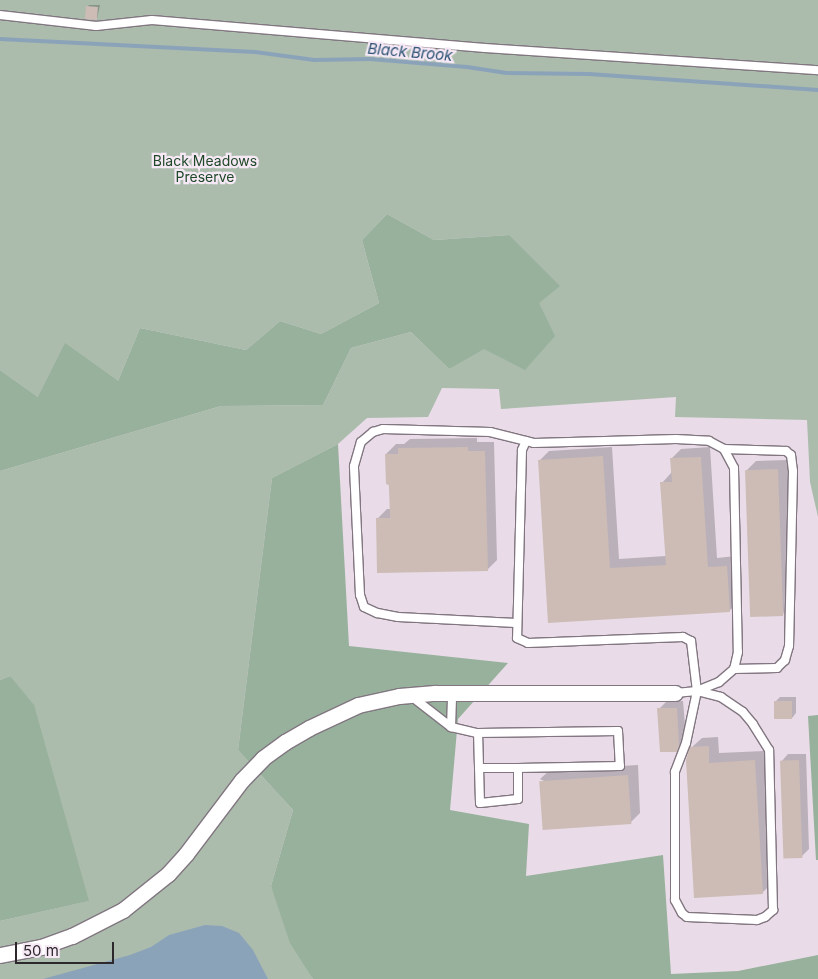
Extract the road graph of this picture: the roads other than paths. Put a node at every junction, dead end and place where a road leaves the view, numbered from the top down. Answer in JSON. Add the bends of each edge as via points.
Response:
{"nodes":[{"id":1,"x":0,"y":15,"type":"edge"},
{"id":2,"x":818,"y":70,"type":"edge"},
{"id":3,"x":526,"y":441,"type":"junction"},
{"id":4,"x":724,"y":449,"type":"junction"},
{"id":5,"x":516,"y":623,"type":"junction"},
{"id":6,"x":734,"y":669,"type":"junction"},
{"id":7,"x":697,"y":691,"type":"junction"},
{"id":8,"x":452,"y":693,"type":"junction"},
{"id":9,"x":675,"y":693,"type":"joint"},
{"id":10,"x":409,"y":695,"type":"junction"},
{"id":11,"x":451,"y":727,"type":"junction"},
{"id":12,"x":478,"y":733,"type":"junction"},
{"id":13,"x":479,"y":768,"type":"junction"},
{"id":14,"x":518,"y":768,"type":"junction"},
{"id":15,"x":2,"y":954,"type":"edge"}],
"edges":[{"from":1,"to":2,"type":"lane","via":[[96,26],[152,20],[485,48]]},
{"from":3,"to":4,"type":"lane","via":[[709,440]]},
{"from":3,"to":5,"type":"lane","via":[[522,450]]},
{"from":3,"to":5,"type":"lane","via":[[490,432],[383,429],[373,432],[361,442],[354,466],[360,595],[364,607],[398,617]]},
{"from":4,"to":6,"type":"lane","via":[[734,468],[738,652]]},
{"from":4,"to":6,"type":"lane","via":[[786,451],[791,456],[793,471],[789,646],[785,660],[777,668]]},
{"from":5,"to":7,"type":"lane","via":[[517,638],[528,643],[689,638],[693,644]]},
{"from":6,"to":7,"type":"lane","via":[[719,682]]},
{"from":7,"to":7,"type":"lane","via":[[713,693],[731,702],[754,724],[769,750],[773,910],[757,920],[687,917],[675,900],[675,772],[686,743]]},
{"from":7,"to":9,"type":"lane"},
{"from":8,"to":9,"type":"street"},
{"from":8,"to":10,"type":"street"},
{"from":8,"to":11,"type":"lane"},
{"from":10,"to":11,"type":"lane"},
{"from":10,"to":15,"type":"street","via":[[358,705],[285,742],[263,758],[242,780],[186,854],[145,894],[100,924],[41,947]]},
{"from":11,"to":12,"type":"lane"},
{"from":12,"to":13,"type":"lane"},
{"from":12,"to":14,"type":"lane","via":[[618,731],[620,766]]},
{"from":13,"to":14,"type":"lane"},
{"from":13,"to":14,"type":"lane","via":[[480,802],[518,799]]}]}
